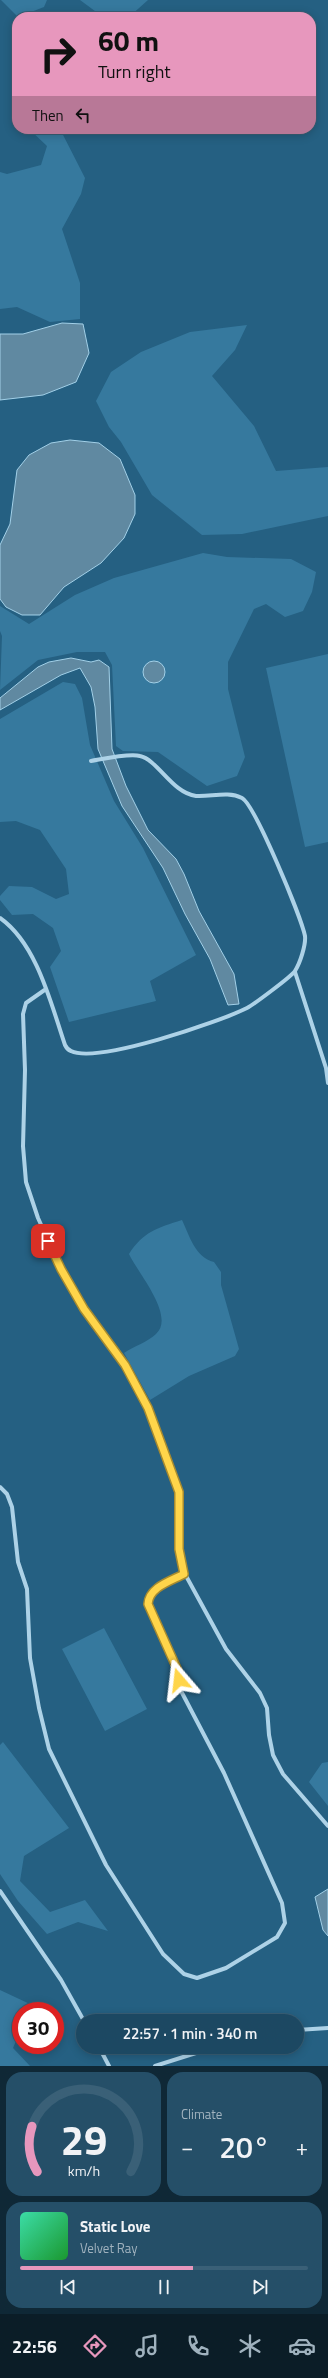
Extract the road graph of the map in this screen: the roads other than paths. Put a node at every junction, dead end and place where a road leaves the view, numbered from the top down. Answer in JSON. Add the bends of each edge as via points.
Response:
{"nodes":[{"id":1,"x":91,"y":761,"type":"dead end"},
{"id":2,"x":0,"y":918,"type":"edge"},
{"id":3,"x":295,"y":972,"type":"junction"},
{"id":4,"x":46,"y":990,"type":"junction"},
{"id":5,"x":328,"y":1083,"type":"edge"},
{"id":6,"x":0,"y":1486,"type":"edge"},
{"id":7,"x":184,"y":1574,"type":"junction"},
{"id":8,"x":328,"y":1826,"type":"edge"},
{"id":9,"x":0,"y":1891,"type":"edge"},
{"id":10,"x":80,"y":2014,"type":"edge"},
{"id":11,"x":328,"y":2028,"type":"edge"},
{"id":12,"x":304,"y":2030,"type":"edge"},
{"id":13,"x":103,"y":2054,"type":"edge"},
{"id":14,"x":193,"y":2054,"type":"edge"},
{"id":15,"x":109,"y":2066,"type":"edge"},
{"id":16,"x":155,"y":2066,"type":"edge"}],
"edges":[{"from":1,"to":3,"type":"street","via":[[139,756],[149,760],[179,788],[196,796],[210,794],[242,798],[251,807],[279,869],[305,938]]},
{"from":2,"to":4,"type":"street","via":[[21,937]]},
{"from":3,"to":4,"type":"street","via":[[254,1004],[233,1014],[150,1043],[124,1049],[78,1053],[70,1051],[65,1045]]},
{"from":3,"to":5,"type":"street","via":[[326,1068]]},
{"from":4,"to":7,"type":"street","via":[[26,1003],[23,1014],[23,1146],[26,1182],[38,1218],[61,1269],[84,1309],[125,1365],[148,1408],[179,1492],[179,1549]]},
{"from":6,"to":7,"type":"street","via":[[7,1494],[12,1507],[18,1562],[27,1589],[30,1658],[49,1749],[106,1865],[158,1948],[184,1974],[197,1978],[226,1968],[277,1937],[285,1923],[282,1903],[224,1773],[180,1689],[178,1671],[148,1604],[154,1590]]},
{"from":7,"to":8,"type":"street","via":[[226,1649],[260,1693],[267,1708],[273,1755],[283,1774]]},
{"from":9,"to":10,"type":"street","via":[[61,1980]]},
{"from":11,"to":12,"type":"street"},
{"from":13,"to":15,"type":"street"},
{"from":14,"to":16,"type":"street"}]}
